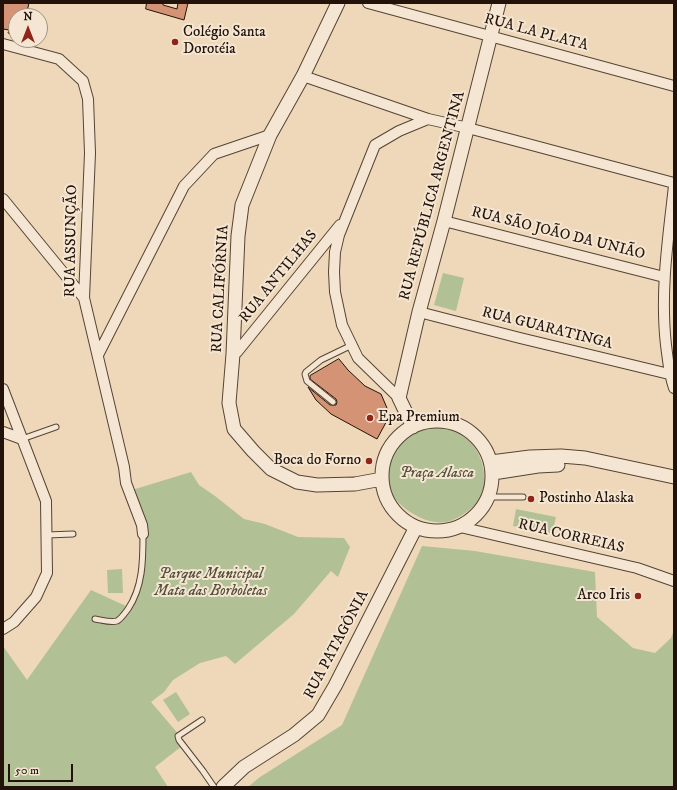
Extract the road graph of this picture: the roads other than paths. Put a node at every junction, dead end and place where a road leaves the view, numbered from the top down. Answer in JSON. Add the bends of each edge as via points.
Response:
{"nodes":[{"id":1,"x":338,"y":3,"type":"edge"},
{"id":2,"x":368,"y":3,"type":"edge"},
{"id":3,"x":498,"y":3,"type":"edge"},
{"id":4,"x":490,"y":36,"type":"junction"},
{"id":5,"x":3,"y":44,"type":"edge"},
{"id":6,"x":303,"y":76,"type":"junction"},
{"id":7,"x":674,"y":86,"type":"edge"},
{"id":8,"x":428,"y":119,"type":"junction"},
{"id":9,"x":468,"y":128,"type":"junction"},
{"id":10,"x":270,"y":135,"type":"junction"},
{"id":11,"x":674,"y":184,"type":"edge"},
{"id":12,"x":3,"y":199,"type":"edge"},
{"id":13,"x":346,"y":218,"type":"junction"},
{"id":14,"x":444,"y":221,"type":"junction"},
{"id":15,"x":664,"y":276,"type":"junction"},
{"id":16,"x":84,"y":298,"type":"junction"},
{"id":17,"x":419,"y":312,"type":"junction"},
{"id":18,"x":352,"y":345,"type":"junction"},
{"id":19,"x":234,"y":354,"type":"junction"},
{"id":20,"x":98,"y":355,"type":"junction"},
{"id":21,"x":669,"y":374,"type":"junction"},
{"id":22,"x":674,"y":388,"type":"edge"},
{"id":23,"x":3,"y":389,"type":"edge"},
{"id":24,"x":399,"y":398,"type":"junction"},
{"id":25,"x":333,"y":402,"type":"dead end"},
{"id":26,"x":56,"y":427,"type":"dead end"},
{"id":27,"x":413,"y":427,"type":"junction"},
{"id":28,"x":3,"y":432,"type":"edge"},
{"id":29,"x":22,"y":439,"type":"junction"},
{"id":30,"x":492,"y":467,"type":"junction"},
{"id":31,"x":674,"y":477,"type":"edge"},
{"id":32,"x":382,"y":479,"type":"junction"},
{"id":33,"x":674,"y":486,"type":"edge"},
{"id":34,"x":489,"y":497,"type":"junction"},
{"id":35,"x":523,"y":497,"type":"dead end"},
{"id":36,"x":416,"y":527,"type":"junction"},
{"id":37,"x":460,"y":527,"type":"junction"},
{"id":38,"x":73,"y":534,"type":"dead end"},
{"id":39,"x":143,"y":534,"type":"joint"},
{"id":40,"x":47,"y":535,"type":"junction"},
{"id":41,"x":674,"y":581,"type":"edge"},
{"id":42,"x":95,"y":619,"type":"dead end"},
{"id":43,"x":3,"y":629,"type":"edge"},
{"id":44,"x":202,"y":720,"type":"dead end"},
{"id":45,"x":214,"y":787,"type":"edge"},
{"id":46,"x":224,"y":787,"type":"edge"}],
"edges":[{"from":1,"to":6,"type":"street","name":"RUA CALIFÓRNIA"},
{"from":2,"to":4,"type":"street","name":"RUA LA PLATA"},
{"from":3,"to":4,"type":"street","name":"RUA REPÚBLICA ARGENTINA"},
{"from":4,"to":7,"type":"street","name":"RUA LA PLATA"},
{"from":4,"to":9,"type":"street","name":"RUA REPÚBLICA ARGENTINA"},
{"from":5,"to":16,"type":"street","name":"RUA ASSUNÇÃO","via":[[59,59],[83,81],[88,99],[90,153]]},
{"from":6,"to":8,"type":"street"},
{"from":6,"to":10,"type":"street","name":"RUA CALIFÓRNIA"},
{"from":8,"to":9,"type":"street"},
{"from":8,"to":13,"type":"street","via":[[375,145]]},
{"from":9,"to":11,"type":"street"},
{"from":9,"to":14,"type":"street","name":"RUA REPÚBLICA ARGENTINA"},
{"from":10,"to":19,"type":"street","name":"RUA CALIFÓRNIA","via":[[242,205],[238,236]]},
{"from":10,"to":20,"type":"street","via":[[214,154],[184,186]]},
{"from":11,"to":15,"type":"street"},
{"from":12,"to":16,"type":"street"},
{"from":13,"to":18,"type":"street","via":[[336,247],[334,272],[342,325]]},
{"from":13,"to":19,"type":"street","name":"RUA ANTILHAS"},
{"from":14,"to":15,"type":"street","name":"RUA SÃO JOÃO DA UNIÃO"},
{"from":14,"to":17,"type":"street","name":"RUA REPÚBLICA ARGENTINA"},
{"from":15,"to":21,"type":"street","via":[[663,324]]},
{"from":16,"to":20,"type":"street","name":"RUA ASSUNÇÃO"},
{"from":17,"to":21,"type":"street","name":"RUA GUARATINGA"},
{"from":17,"to":24,"type":"street","name":"RUA REPÚBLICA ARGENTINA"},
{"from":18,"to":24,"type":"street","via":[[358,358]]},
{"from":18,"to":25,"type":"lane","via":[[321,360],[305,374],[308,381]]},
{"from":19,"to":32,"type":"street","name":"RUA CALIFÓRNIA","via":[[229,403],[234,429],[271,469],[297,482],[317,485],[356,484]]},
{"from":20,"to":39,"type":"street","name":"RUA ASSUNÇÃO","via":[[126,483]]},
{"from":21,"to":22,"type":"street"},
{"from":23,"to":29,"type":"street"},
{"from":24,"to":27,"type":"street"},
{"from":26,"to":29,"type":"lane"},
{"from":27,"to":30,"type":"street","via":[[428,422],[445,422],[460,426],[474,435],[484,447]]},
{"from":27,"to":32,"type":"street","via":[[390,448]]},
{"from":28,"to":29,"type":"street"},
{"from":29,"to":40,"type":"street","via":[[46,500]]},
{"from":30,"to":31,"type":"street","via":[[530,457],[561,456],[585,458]]},
{"from":30,"to":33,"type":"street","via":[[584,465]]},
{"from":30,"to":34,"type":"street"},
{"from":32,"to":36,"type":"street","via":[[385,494],[392,508]]},
{"from":34,"to":35,"type":"lane"},
{"from":34,"to":37,"type":"street","via":[[482,509]]},
{"from":36,"to":37,"type":"street","via":[[430,531]]},
{"from":36,"to":46,"type":"street","name":"RUA PATAGÔNIA","via":[[318,715],[294,735],[244,767]]},
{"from":37,"to":41,"type":"street","name":"RUA CORREIAS","via":[[637,568]]},
{"from":38,"to":40,"type":"lane"},
{"from":39,"to":42,"type":"lane","via":[[140,584],[130,606],[118,620]]},
{"from":40,"to":43,"type":"street","via":[[47,573],[36,597],[14,622]]},
{"from":44,"to":45,"type":"lane","via":[[178,736]]}]}
